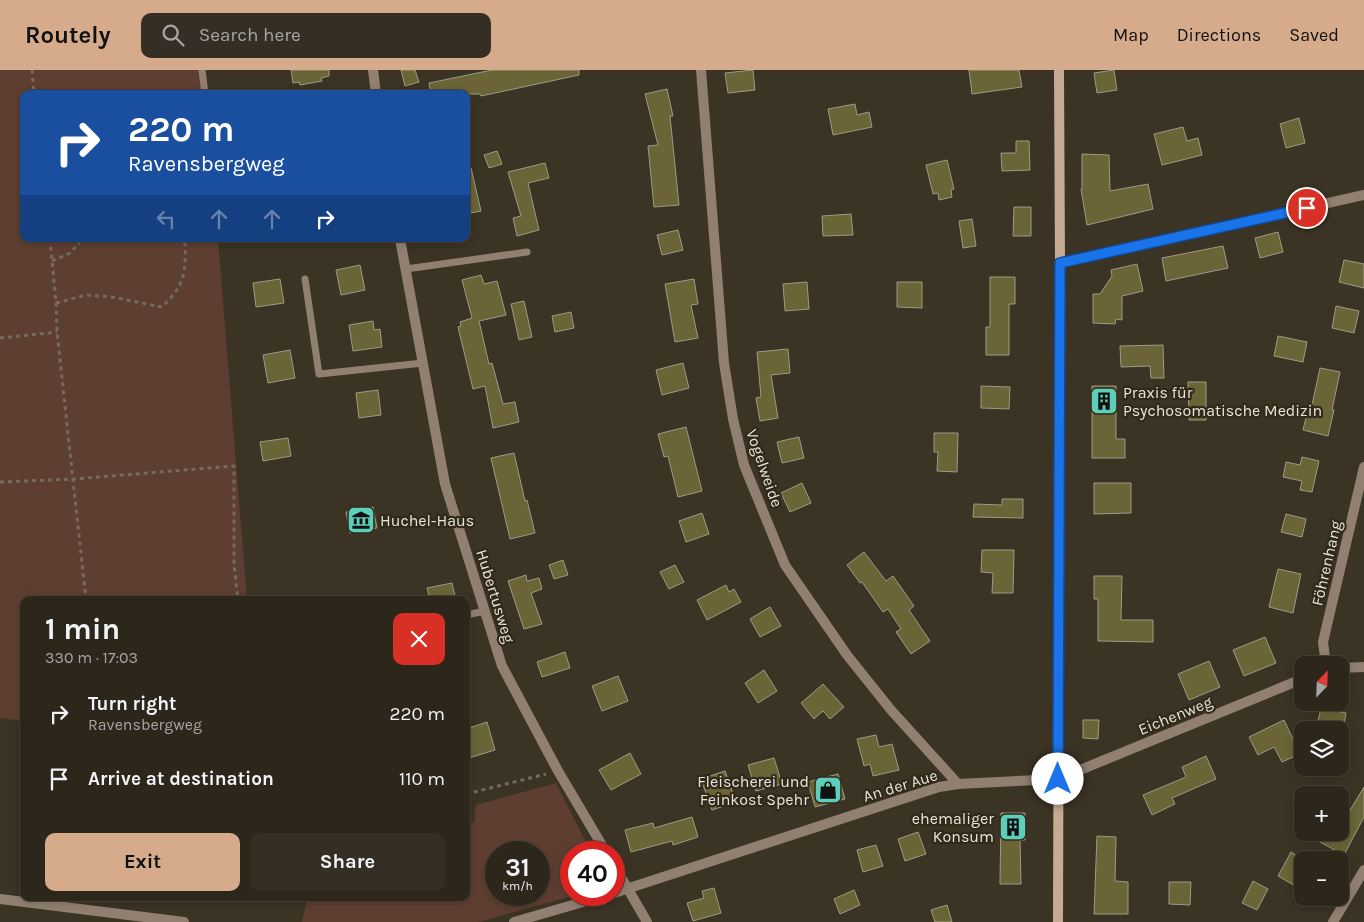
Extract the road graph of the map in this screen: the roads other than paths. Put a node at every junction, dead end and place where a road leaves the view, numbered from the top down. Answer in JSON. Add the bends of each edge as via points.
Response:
{"nodes":[{"id":1,"x":202,"y":70,"type":"edge"},
{"id":2,"x":373,"y":70,"type":"edge"},
{"id":3,"x":702,"y":70,"type":"edge"},
{"id":4,"x":1059,"y":70,"type":"edge"},
{"id":5,"x":204,"y":90,"type":"edge"},
{"id":6,"x":376,"y":90,"type":"edge"},
{"id":7,"x":1364,"y":195,"type":"edge"},
{"id":8,"x":401,"y":242,"type":"edge"},
{"id":9,"x":527,"y":252,"type":"dead end"},
{"id":10,"x":1060,"y":263,"type":"junction"},
{"id":11,"x":406,"y":269,"type":"junction"},
{"id":12,"x":305,"y":280,"type":"dead end"},
{"id":13,"x":423,"y":363,"type":"junction"},
{"id":14,"x":1364,"y":467,"type":"edge"},
{"id":15,"x":485,"y":611,"type":"junction"},
{"id":16,"x":470,"y":613,"type":"edge"},
{"id":17,"x":1325,"y":656,"type":"edge"},
{"id":18,"x":1349,"y":668,"type":"edge"},
{"id":19,"x":1364,"y":668,"type":"edge"},
{"id":20,"x":1294,"y":681,"type":"edge"},
{"id":21,"x":1058,"y":779,"type":"junction"},
{"id":22,"x":958,"y":784,"type":"junction"},
{"id":23,"x":599,"y":841,"type":"edge"},
{"id":24,"x":1364,"y":870,"type":"edge"},
{"id":25,"x":625,"y":884,"type":"edge"},
{"id":26,"x":628,"y":889,"type":"junction"},
{"id":27,"x":625,"y":890,"type":"edge"},
{"id":28,"x":0,"y":899,"type":"edge"},
{"id":29,"x":569,"y":906,"type":"edge"},
{"id":30,"x":132,"y":919,"type":"edge"},
{"id":31,"x":184,"y":922,"type":"edge"},
{"id":32,"x":514,"y":922,"type":"edge"},
{"id":33,"x":647,"y":922,"type":"edge"},
{"id":34,"x":1058,"y":922,"type":"edge"},
{"id":35,"x":1333,"y":922,"type":"edge"}],
"edges":[{"from":1,"to":5,"type":"lane"},
{"from":2,"to":6,"type":"street"},
{"from":3,"to":22,"type":"street","name":"Vogelweide","via":[[724,363],[744,465],[784,565],[847,655]]},
{"from":4,"to":10,"type":"street"},
{"from":7,"to":10,"type":"street"},
{"from":8,"to":11,"type":"street","name":"Hubertusweg"},
{"from":9,"to":11,"type":"lane"},
{"from":10,"to":21,"type":"street"},
{"from":11,"to":13,"type":"street","name":"Hubertusweg"},
{"from":12,"to":13,"type":"lane","via":[[319,374]]},
{"from":13,"to":15,"type":"street","name":"Hubertusweg","via":[[445,484]]},
{"from":14,"to":17,"type":"street","name":"Föhrenhang","via":[[1323,642]]},
{"from":15,"to":16,"type":"lane"},
{"from":15,"to":23,"type":"street","name":"Hubertusweg","via":[[502,666]]},
{"from":18,"to":19,"type":"street"},
{"from":20,"to":21,"type":"street","name":"Eichenweg"},
{"from":21,"to":22,"type":"street","name":"An der Aue"},
{"from":21,"to":34,"type":"street"},
{"from":22,"to":26,"type":"street","name":"An der Aue","via":[[939,787]]},
{"from":24,"to":35,"type":"street"},
{"from":25,"to":26,"type":"street"},
{"from":26,"to":27,"type":"street","name":"An der Aue"},
{"from":26,"to":33,"type":"street"},
{"from":28,"to":30,"type":"street"},
{"from":29,"to":32,"type":"street"},
{"from":30,"to":31,"type":"street"}]}
